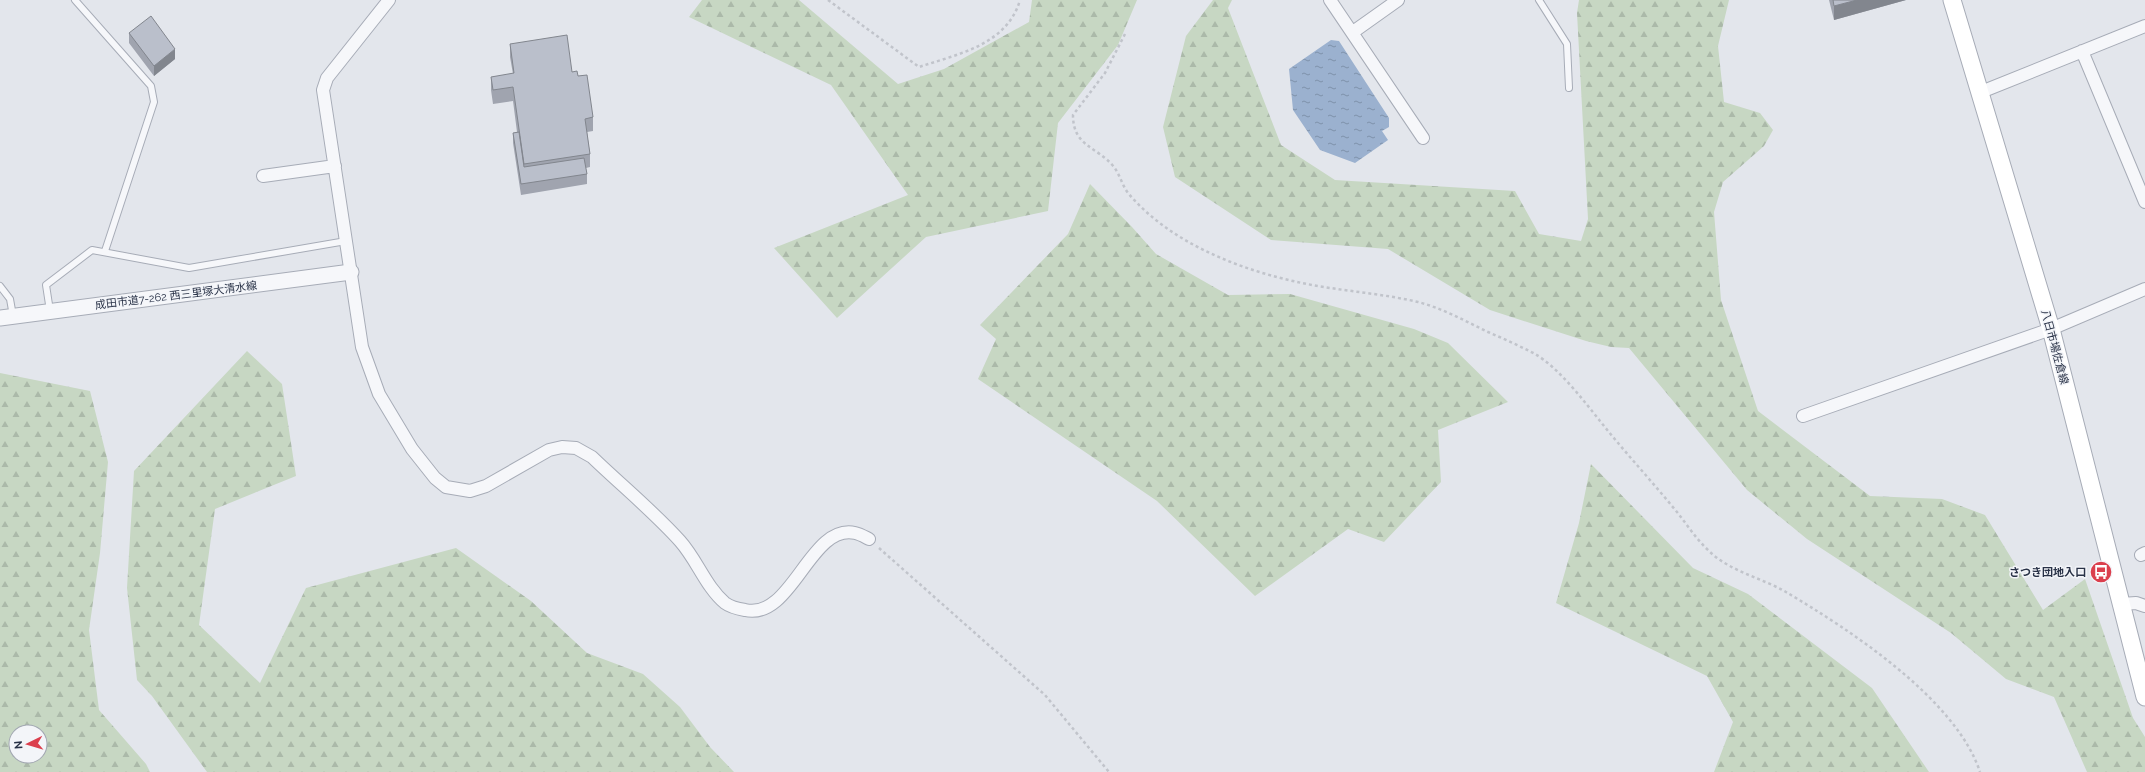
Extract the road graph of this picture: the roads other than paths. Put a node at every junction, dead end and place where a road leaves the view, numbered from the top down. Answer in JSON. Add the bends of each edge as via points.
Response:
{"nodes":[{"id":1,"x":75,"y":0,"type":"edge"},
{"id":2,"x":389,"y":0,"type":"edge"},
{"id":3,"x":1330,"y":0,"type":"edge"},
{"id":4,"x":1398,"y":0,"type":"edge"},
{"id":5,"x":1538,"y":0,"type":"edge"},
{"id":6,"x":1952,"y":0,"type":"edge"},
{"id":7,"x":2145,"y":26,"type":"edge"},
{"id":8,"x":1353,"y":32,"type":"junction"},
{"id":9,"x":2082,"y":51,"type":"junction"},
{"id":10,"x":1569,"y":88,"type":"dead end"},
{"id":11,"x":1981,"y":92,"type":"junction"},
{"id":12,"x":1423,"y":138,"type":"dead end"},
{"id":13,"x":335,"y":166,"type":"junction"},
{"id":14,"x":263,"y":176,"type":"dead end"},
{"id":15,"x":2145,"y":202,"type":"edge"},
{"id":16,"x":346,"y":241,"type":"junction"},
{"id":17,"x":105,"y":251,"type":"junction"},
{"id":18,"x":351,"y":272,"type":"junction"},
{"id":19,"x":0,"y":286,"type":"edge"},
{"id":20,"x":2145,"y":289,"type":"edge"},
{"id":21,"x":50,"y":312,"type":"junction"},
{"id":22,"x":7,"y":317,"type":"edge"},
{"id":23,"x":2051,"y":329,"type":"junction"},
{"id":24,"x":1803,"y":416,"type":"dead end"},
{"id":25,"x":869,"y":539,"type":"road end"},
{"id":26,"x":2122,"y":604,"type":"junction"},
{"id":27,"x":2145,"y":606,"type":"edge"},
{"id":28,"x":2145,"y":697,"type":"edge"}],
"edges":[{"from":1,"to":17,"type":"lane","via":[[151,86],[154,102]]},
{"from":2,"to":13,"type":"street","via":[[327,78],[323,90]]},
{"from":3,"to":8,"type":"street"},
{"from":4,"to":8,"type":"street"},
{"from":5,"to":10,"type":"lane","via":[[1567,44]]},
{"from":6,"to":11,"type":"main road","name":"八日市場佐倉線"},
{"from":7,"to":9,"type":"street"},
{"from":8,"to":12,"type":"street"},
{"from":9,"to":11,"type":"street"},
{"from":9,"to":15,"type":"street"},
{"from":11,"to":23,"type":"main road","name":"八日市場佐倉線"},
{"from":13,"to":14,"type":"street"},
{"from":13,"to":16,"type":"street"},
{"from":16,"to":17,"type":"lane","via":[[189,268]]},
{"from":16,"to":18,"type":"street"},
{"from":17,"to":21,"type":"lane","via":[[92,250],[46,285]]},
{"from":18,"to":21,"type":"street","name":"成田市道7-262 西三里塚大清水線"},
{"from":18,"to":25,"type":"street","via":[[362,347],[379,394],[412,449],[435,478],[446,487],[470,491],[486,486],[549,450],[562,447],[576,448],[592,457],[681,542],[726,604],[745,610],[757,611],[770,606],[782,596],[827,542],[846,533],[855,533]]},
{"from":19,"to":22,"type":"lane","via":[[10,298]]},
{"from":20,"to":23,"type":"street"},
{"from":21,"to":22,"type":"street","name":"成田市道7-262 西三里塚大清水線"},
{"from":23,"to":24,"type":"street"},
{"from":23,"to":26,"type":"main road","name":"八日市場佐倉線"},
{"from":26,"to":27,"type":"street","via":[[2141,603]]},
{"from":26,"to":28,"type":"main road","name":"八日市場佐倉線"}]}
